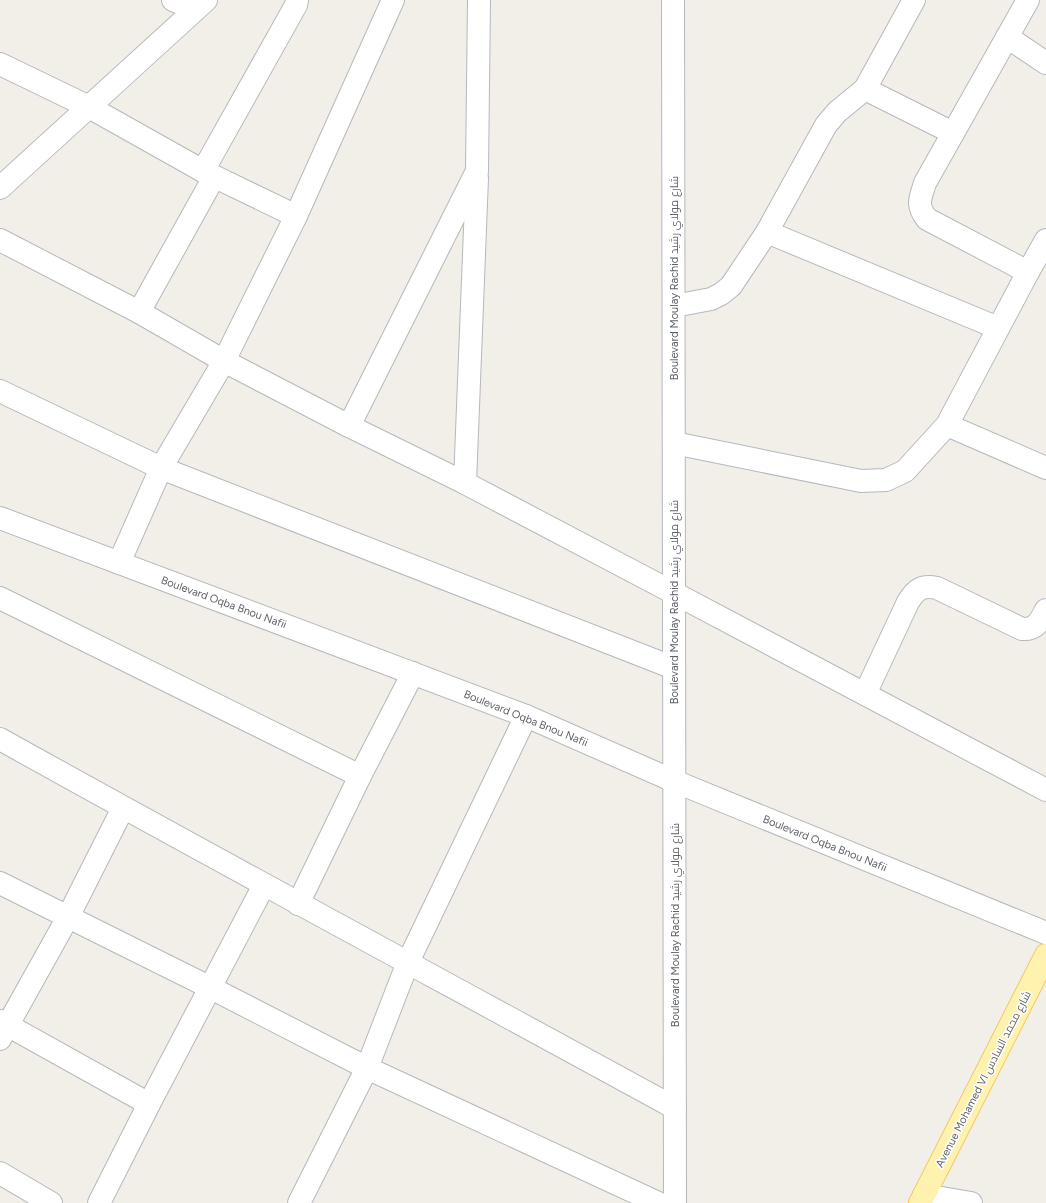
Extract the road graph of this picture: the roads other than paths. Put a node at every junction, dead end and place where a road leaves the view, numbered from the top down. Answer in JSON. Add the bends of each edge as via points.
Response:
{"nodes":[{"id":1,"x":173,"y":0,"type":"edge"},
{"id":2,"x":297,"y":0,"type":"edge"},
{"id":3,"x":393,"y":0,"type":"edge"},
{"id":4,"x":479,"y":0,"type":"edge"},
{"id":5,"x":673,"y":0,"type":"edge"},
{"id":6,"x":914,"y":0,"type":"edge"},
{"id":7,"x":1028,"y":0,"type":"edge"},
{"id":8,"x":201,"y":5,"type":"edge"},
{"id":9,"x":1007,"y":37,"type":"junction"},
{"id":10,"x":1046,"y":63,"type":"edge"},
{"id":11,"x":0,"y":64,"type":"edge"},
{"id":12,"x":865,"y":89,"type":"junction"},
{"id":13,"x":89,"y":107,"type":"junction"},
{"id":14,"x":952,"y":133,"type":"junction"},
{"id":15,"x":477,"y":171,"type":"junction"},
{"id":16,"x":208,"y":174,"type":"junction"},
{"id":17,"x":0,"y":188,"type":"edge"},
{"id":18,"x":296,"y":216,"type":"junction"},
{"id":19,"x":767,"y":232,"type":"junction"},
{"id":20,"x":0,"y":240,"type":"edge"},
{"id":21,"x":1046,"y":240,"type":"edge"},
{"id":22,"x":1028,"y":272,"type":"junction"},
{"id":23,"x":674,"y":306,"type":"junction"},
{"id":24,"x":139,"y":312,"type":"junction"},
{"id":25,"x":998,"y":328,"type":"junction"},
{"id":26,"x":224,"y":361,"type":"junction"},
{"id":27,"x":0,"y":391,"type":"edge"},
{"id":28,"x":947,"y":425,"type":"junction"},
{"id":29,"x":348,"y":426,"type":"junction"},
{"id":30,"x":674,"y":443,"type":"junction"},
{"id":31,"x":161,"y":468,"type":"junction"},
{"id":32,"x":1046,"y":468,"type":"edge"},
{"id":33,"x":465,"y":483,"type":"junction"},
{"id":34,"x":0,"y":518,"type":"edge"},
{"id":35,"x":119,"y":563,"type":"junction"},
{"id":36,"x":674,"y":593,"type":"junction"},
{"id":37,"x":0,"y":598,"type":"edge"},
{"id":38,"x":1046,"y":610,"type":"edge"},
{"id":39,"x":674,"y":668,"type":"junction"},
{"id":40,"x":413,"y":673,"type":"junction"},
{"id":41,"x":865,"y":694,"type":"junction"},
{"id":42,"x":526,"y":716,"type":"junction"},
{"id":43,"x":0,"y":739,"type":"edge"},
{"id":44,"x":360,"y":776,"type":"junction"},
{"id":45,"x":674,"y":781,"type":"junction"},
{"id":46,"x":1046,"y":790,"type":"edge"},
{"id":47,"x":123,"y":808,"type":"junction"},
{"id":48,"x":0,"y":883,"type":"edge"},
{"id":49,"x":264,"y":885,"type":"junction"},
{"id":50,"x":298,"y":904,"type":"junction"},
{"id":51,"x":68,"y":917,"type":"junction"},
{"id":52,"x":1046,"y":933,"type":"edge"},
{"id":53,"x":1046,"y":955,"type":"edge"},
{"id":54,"x":408,"y":962,"type":"junction"},
{"id":55,"x":211,"y":988,"type":"junction"},
{"id":56,"x":2,"y":1028,"type":"edge"},
{"id":57,"x":367,"y":1068,"type":"junction"},
{"id":58,"x":149,"y":1104,"type":"junction"},
{"id":59,"x":675,"y":1108,"type":"junction"},
{"id":60,"x":0,"y":1174,"type":"edge"},
{"id":61,"x":922,"y":1199,"type":"edge"},
{"id":62,"x":304,"y":1201,"type":"edge"},
{"id":63,"x":51,"y":1203,"type":"edge"},
{"id":64,"x":99,"y":1203,"type":"edge"},
{"id":65,"x":658,"y":1203,"type":"edge"},
{"id":66,"x":675,"y":1203,"type":"edge"},
{"id":67,"x":971,"y":1203,"type":"edge"}],
"edges":[{"from":1,"to":8,"type":"street"},
{"from":2,"to":16,"type":"street"},
{"from":3,"to":18,"type":"street"},
{"from":4,"to":15,"type":"street"},
{"from":5,"to":23,"type":"street","name":"Boulevard Moulay Rachid شارع مولاي رشيد"},
{"from":6,"to":12,"type":"street"},
{"from":7,"to":9,"type":"street"},
{"from":8,"to":13,"type":"street"},
{"from":9,"to":10,"type":"street"},
{"from":9,"to":14,"type":"street"},
{"from":11,"to":13,"type":"street"},
{"from":12,"to":14,"type":"street"},
{"from":12,"to":19,"type":"street","via":[[837,112],[826,125]]},
{"from":13,"to":16,"type":"street"},
{"from":13,"to":17,"type":"street"},
{"from":14,"to":22,"type":"street","via":[[925,184],[920,199],[922,213],[927,219]]},
{"from":15,"to":29,"type":"street"},
{"from":15,"to":33,"type":"street"},
{"from":16,"to":18,"type":"street"},
{"from":16,"to":24,"type":"street"},
{"from":18,"to":26,"type":"street"},
{"from":19,"to":23,"type":"street","via":[[732,286],[711,299]]},
{"from":19,"to":25,"type":"street"},
{"from":20,"to":24,"type":"street"},
{"from":21,"to":22,"type":"street"},
{"from":22,"to":25,"type":"street"},
{"from":23,"to":30,"type":"street","name":"Boulevard Moulay Rachid شارع مولاي رشيد"},
{"from":24,"to":26,"type":"street"},
{"from":25,"to":28,"type":"street"},
{"from":26,"to":29,"type":"street"},
{"from":26,"to":31,"type":"street"},
{"from":27,"to":31,"type":"street"},
{"from":28,"to":30,"type":"street","via":[[905,472],[886,480],[861,481]]},
{"from":28,"to":32,"type":"street"},
{"from":29,"to":33,"type":"street"},
{"from":30,"to":36,"type":"street","name":"Boulevard Moulay Rachid شارع مولاي رشيد"},
{"from":31,"to":35,"type":"street"},
{"from":31,"to":39,"type":"street"},
{"from":33,"to":36,"type":"street"},
{"from":34,"to":35,"type":"street","name":"Boulevard Oqba Bnou Nafii"},
{"from":35,"to":40,"type":"street","name":"Boulevard Oqba Bnou Nafii"},
{"from":36,"to":39,"type":"street","name":"Boulevard Moulay Rachid شارع مولاي رشيد"},
{"from":36,"to":41,"type":"street"},
{"from":37,"to":44,"type":"street"},
{"from":38,"to":41,"type":"street","via":[[1036,626],[1032,629],[1022,629],[937,588],[922,587],[908,602]]},
{"from":39,"to":45,"type":"street","name":"Boulevard Moulay Rachid شارع مولاي رشيد"},
{"from":40,"to":42,"type":"street","name":"Boulevard Oqba Bnou Nafii"},
{"from":40,"to":44,"type":"street"},
{"from":41,"to":46,"type":"street"},
{"from":42,"to":45,"type":"street","name":"Boulevard Oqba Bnou Nafii"},
{"from":42,"to":54,"type":"street"},
{"from":43,"to":47,"type":"street"},
{"from":44,"to":50,"type":"street"},
{"from":45,"to":52,"type":"street","name":"Boulevard Oqba Bnou Nafii"},
{"from":45,"to":59,"type":"street","name":"Boulevard Moulay Rachid شارع مولاي رشيد"},
{"from":47,"to":49,"type":"street"},
{"from":47,"to":51,"type":"street"},
{"from":48,"to":51,"type":"street"},
{"from":49,"to":50,"type":"street"},
{"from":49,"to":55,"type":"street"},
{"from":50,"to":54,"type":"street"},
{"from":51,"to":55,"type":"street"},
{"from":51,"to":56,"type":"street"},
{"from":53,"to":61,"type":"main road","name":"Avenue Mohamed VI شارع محمد السادس"},
{"from":54,"to":57,"type":"street"},
{"from":54,"to":59,"type":"street"},
{"from":55,"to":57,"type":"street"},
{"from":55,"to":58,"type":"street"},
{"from":56,"to":58,"type":"street"},
{"from":57,"to":62,"type":"street"},
{"from":57,"to":65,"type":"street"},
{"from":58,"to":64,"type":"street"},
{"from":59,"to":66,"type":"street","name":"Boulevard Moulay Rachid شارع مولاي رشيد"},
{"from":60,"to":63,"type":"street"},
{"from":61,"to":67,"type":"street"}]}
